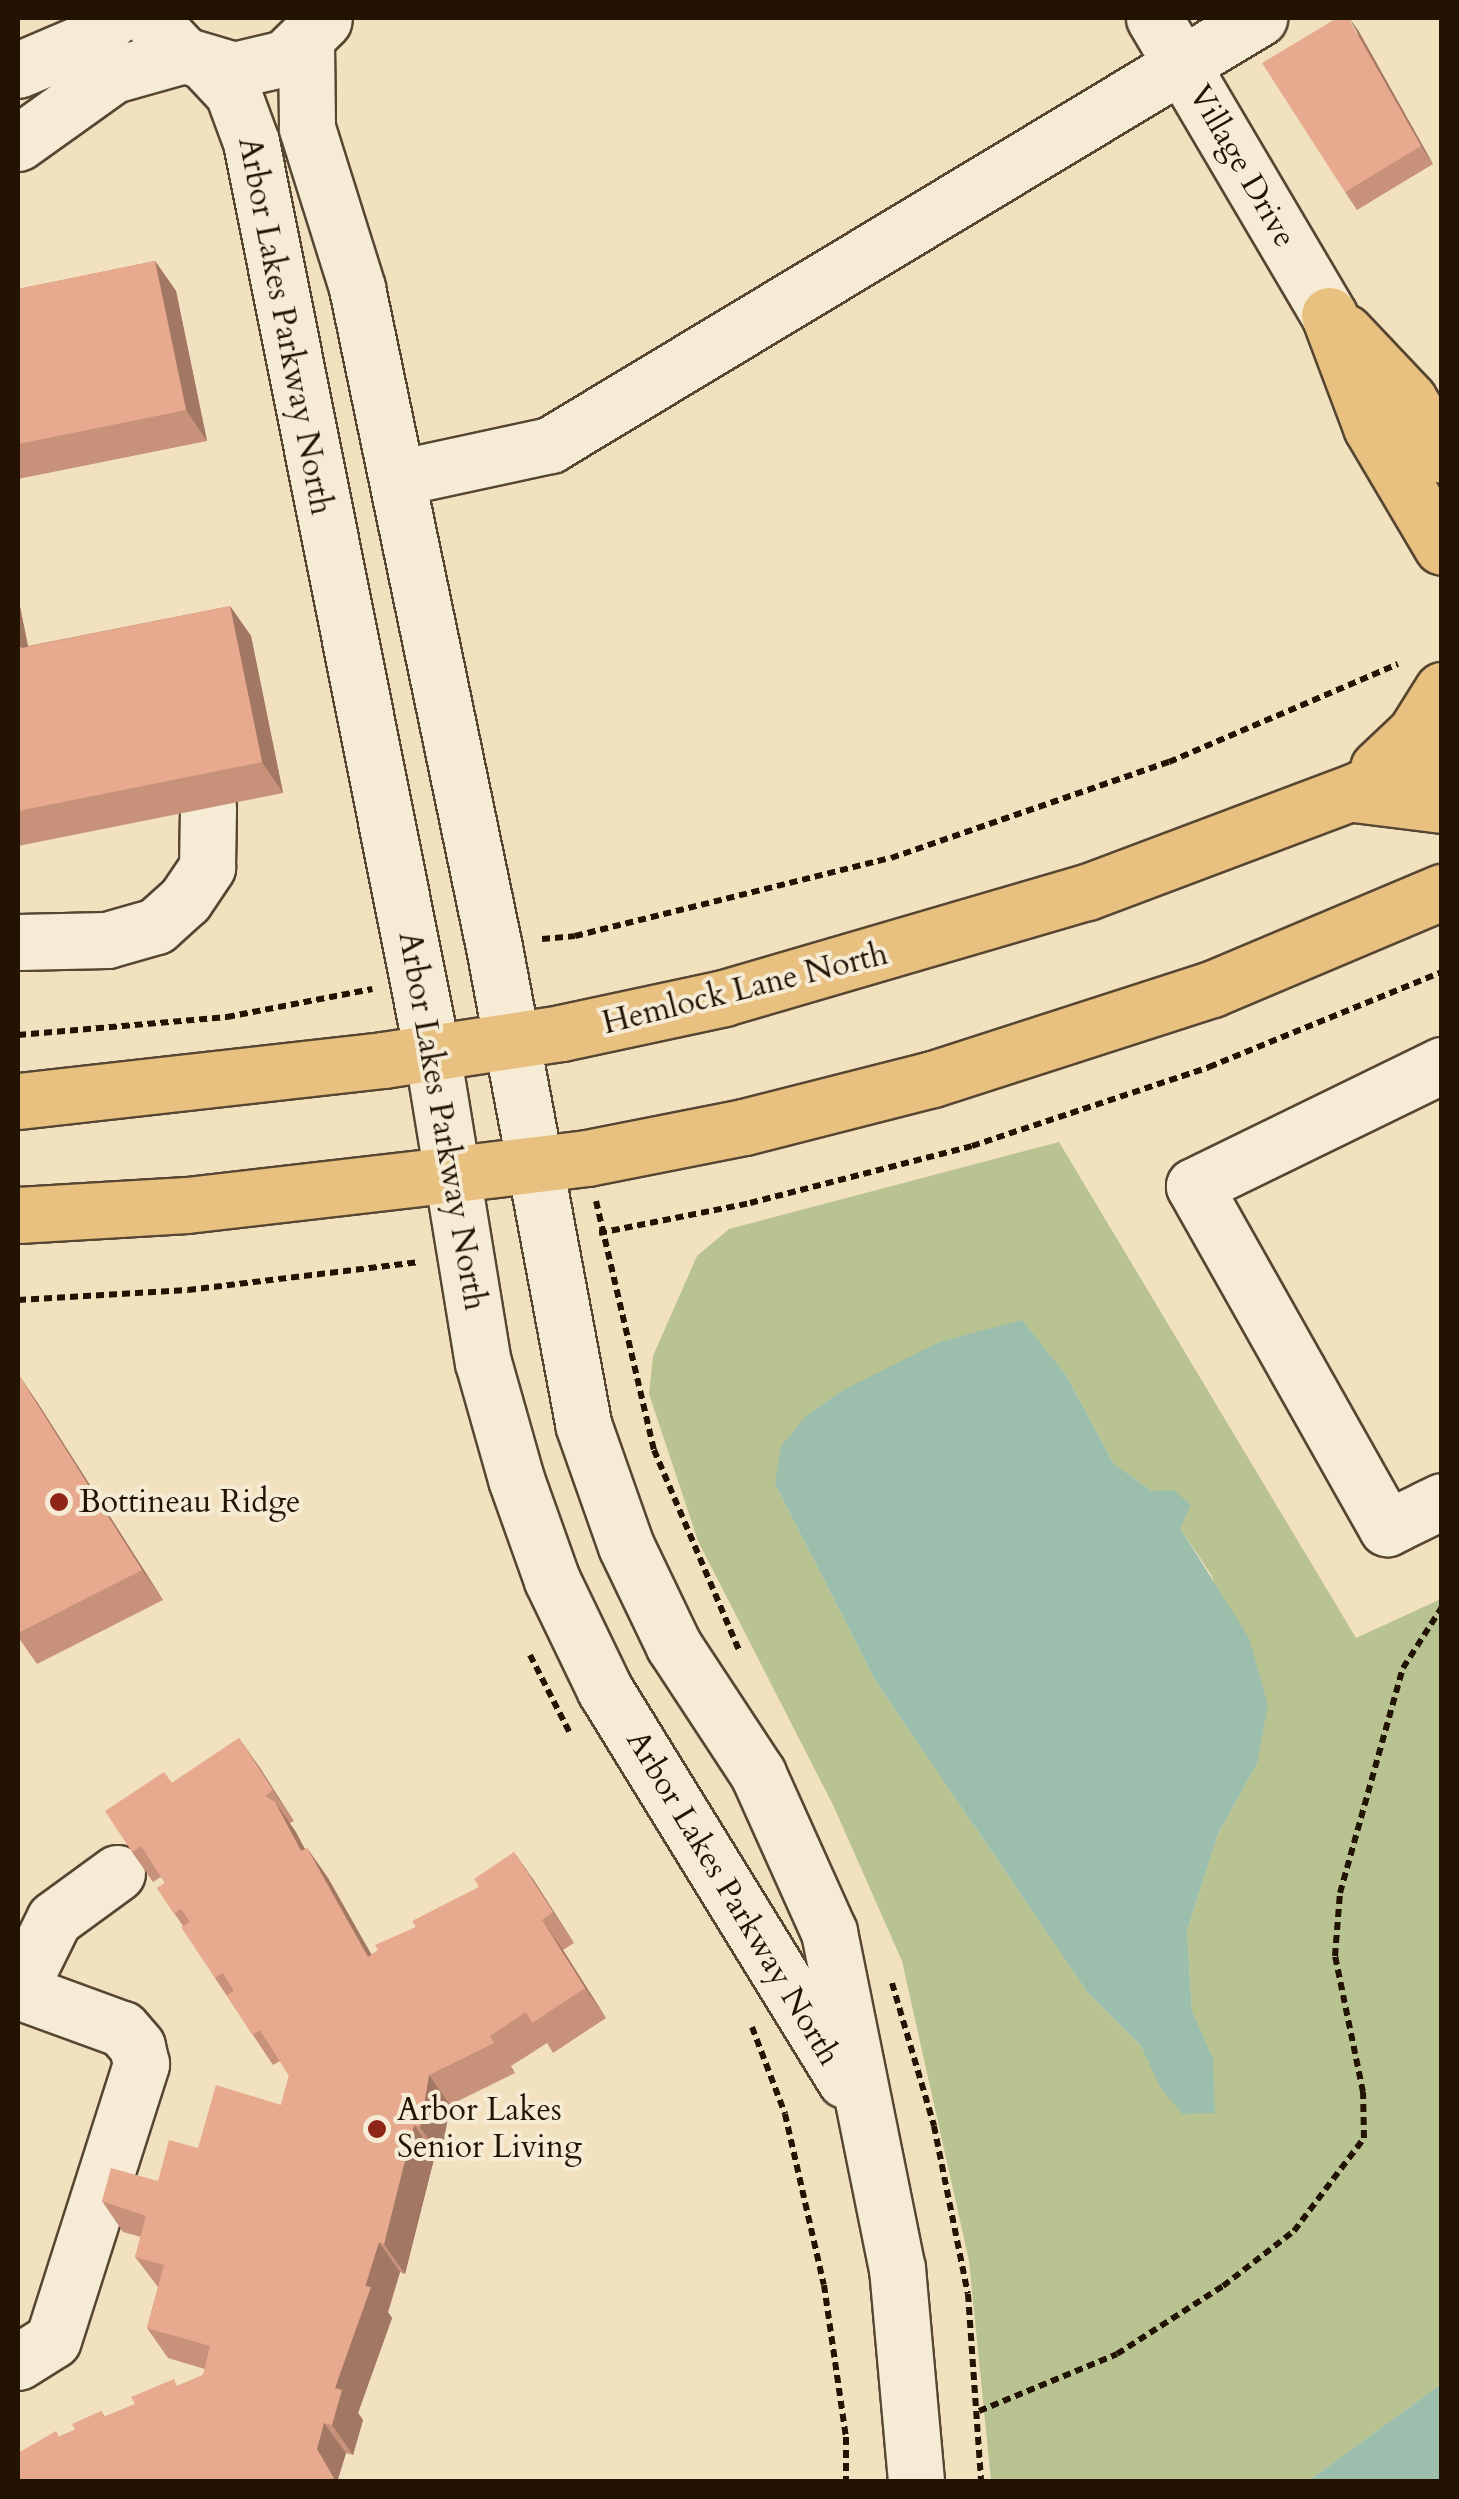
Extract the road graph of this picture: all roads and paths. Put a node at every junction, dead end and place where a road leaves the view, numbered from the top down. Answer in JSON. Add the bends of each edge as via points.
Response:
{"nodes":[{"id":1,"x":113,"y":18,"type":"edge"},
{"id":2,"x":1154,"y":18,"type":"edge"},
{"id":3,"x":1259,"y":18,"type":"edge"},
{"id":4,"x":316,"y":30,"type":"edge"},
{"id":5,"x":180,"y":46,"type":"edge"},
{"id":6,"x":1182,"y":65,"type":"junction"},
{"id":7,"x":18,"y":70,"type":"edge"},
{"id":8,"x":22,"y":128,"type":"edge"},
{"id":9,"x":1329,"y":315,"type":"junction"},
{"id":10,"x":1442,"y":455,"type":"edge"},
{"id":11,"x":397,"y":478,"type":"junction"},
{"id":12,"x":1442,"y":547,"type":"edge"},
{"id":13,"x":1422,"y":676,"type":"edge"},
{"id":14,"x":1442,"y":752,"type":"edge"},
{"id":15,"x":1351,"y":793,"type":"junction"},
{"id":16,"x":1442,"y":805,"type":"edge"},
{"id":17,"x":208,"y":807,"type":"edge"},
{"id":18,"x":1442,"y":892,"type":"edge"},
{"id":19,"x":539,"y":939,"type":"dead end"},
{"id":20,"x":18,"y":942,"type":"edge"},
{"id":21,"x":1442,"y":972,"type":"edge"},
{"id":22,"x":368,"y":991,"type":"dead end"},
{"id":23,"x":18,"y":1035,"type":"edge"},
{"id":24,"x":512,"y":1040,"type":"junction"},
{"id":25,"x":432,"y":1052,"type":"junction"},
{"id":26,"x":1442,"y":1066,"type":"edge"},
{"id":27,"x":18,"y":1101,"type":"edge"},
{"id":28,"x":533,"y":1165,"type":"junction"},
{"id":29,"x":455,"y":1174,"type":"junction"},
{"id":30,"x":18,"y":1215,"type":"edge"},
{"id":31,"x":602,"y":1232,"type":"dead end"},
{"id":32,"x":424,"y":1281,"type":"dead end"},
{"id":33,"x":18,"y":1300,"type":"edge"},
{"id":34,"x":1442,"y":1501,"type":"edge"},
{"id":35,"x":1442,"y":1608,"type":"edge"},
{"id":36,"x":522,"y":1638,"type":"dead end"},
{"id":37,"x":581,"y":1748,"type":"dead end"},
{"id":38,"x":117,"y":1873,"type":"edge"},
{"id":39,"x":18,"y":1992,"type":"edge"},
{"id":40,"x":750,"y":2022,"type":"dead end"},
{"id":41,"x":862,"y":2108,"type":"junction"},
{"id":42,"x":18,"y":2362,"type":"edge"},
{"id":43,"x":979,"y":2412,"type":"dead end"},
{"id":44,"x":846,"y":2482,"type":"edge"},
{"id":45,"x":916,"y":2482,"type":"edge"}],
"edges":[{"from":1,"to":7,"type":"street","via":[[91,39]]},
{"from":2,"to":6,"type":"street","name":"Village Drive"},
{"from":3,"to":6,"type":"street"},
{"from":4,"to":5,"type":"street","name":"Arbor Lakes Parkway North","via":[[260,68]]},
{"from":4,"to":11,"type":"street","name":"Arbor Lakes Parkway North","via":[[307,128],[357,288]]},
{"from":5,"to":8,"type":"street","via":[[113,75]]},
{"from":5,"to":25,"type":"street","name":"Arbor Lakes Parkway North","via":[[233,92],[251,142]]},
{"from":6,"to":9,"type":"street","name":"Village Drive"},
{"from":6,"to":11,"type":"street","via":[[550,445]]},
{"from":9,"to":10,"type":"main road","via":[[1409,400]]},
{"from":9,"to":12,"type":"main road","via":[[1371,427]]},
{"from":11,"to":24,"type":"street","name":"Arbor Lakes Parkway North"},
{"from":13,"to":15,"type":"main road","via":[[1415,733]]},
{"from":13,"to":19,"type":"path","via":[[909,852],[818,879]]},
{"from":14,"to":15,"type":"main road","name":"Hemlock Lane North"},
{"from":15,"to":16,"type":"main road"},
{"from":15,"to":24,"type":"main road","name":"Hemlock Lane North","via":[[1172,862],[862,963],[655,1014]]},
{"from":17,"to":20,"type":"street","via":[[207,867],[156,926],[107,940]]},
{"from":18,"to":28,"type":"main road","via":[[1212,989],[933,1079],[669,1144]]},
{"from":21,"to":31,"type":"path","via":[[1209,1068],[972,1146],[750,1204]]},
{"from":22,"to":23,"type":"path","via":[[227,1017]]},
{"from":24,"to":25,"type":"main road","name":"Hemlock Lane North"},
{"from":24,"to":28,"type":"street","name":"Arbor Lakes Parkway North"},
{"from":25,"to":27,"type":"main road","name":"Hemlock Lane North"},
{"from":25,"to":29,"type":"street","name":"Arbor Lakes Parkway North"},
{"from":26,"to":34,"type":"street","via":[[1194,1186],[1387,1528]]},
{"from":28,"to":29,"type":"main road"},
{"from":28,"to":41,"type":"street","name":"Arbor Lakes Parkway North","via":[[590,1442],[626,1546],[674,1646],[758,1774],[829,1932]]},
{"from":29,"to":30,"type":"main road","via":[[187,1205]]},
{"from":29,"to":41,"type":"street","name":"Arbor Lakes Parkway North","via":[[483,1362],[552,1580],[605,1690]]},
{"from":32,"to":33,"type":"path","via":[[420,1262],[188,1290]]},
{"from":35,"to":43,"type":"path","via":[[1404,1668],[1340,1893],[1335,1956],[1364,2092],[1364,2138],[1294,2231],[1223,2286],[1117,2354]]},
{"from":36,"to":37,"type":"path"},
{"from":38,"to":39,"type":"street","via":[[54,1919]]},
{"from":39,"to":42,"type":"street","via":[[122,2028],[142,2064],[52,2340]]},
{"from":40,"to":44,"type":"path","via":[[785,2114],[824,2285]]},
{"from":41,"to":45,"type":"street","name":"Arbor Lakes Parkway North","via":[[897,2268]]}]}
